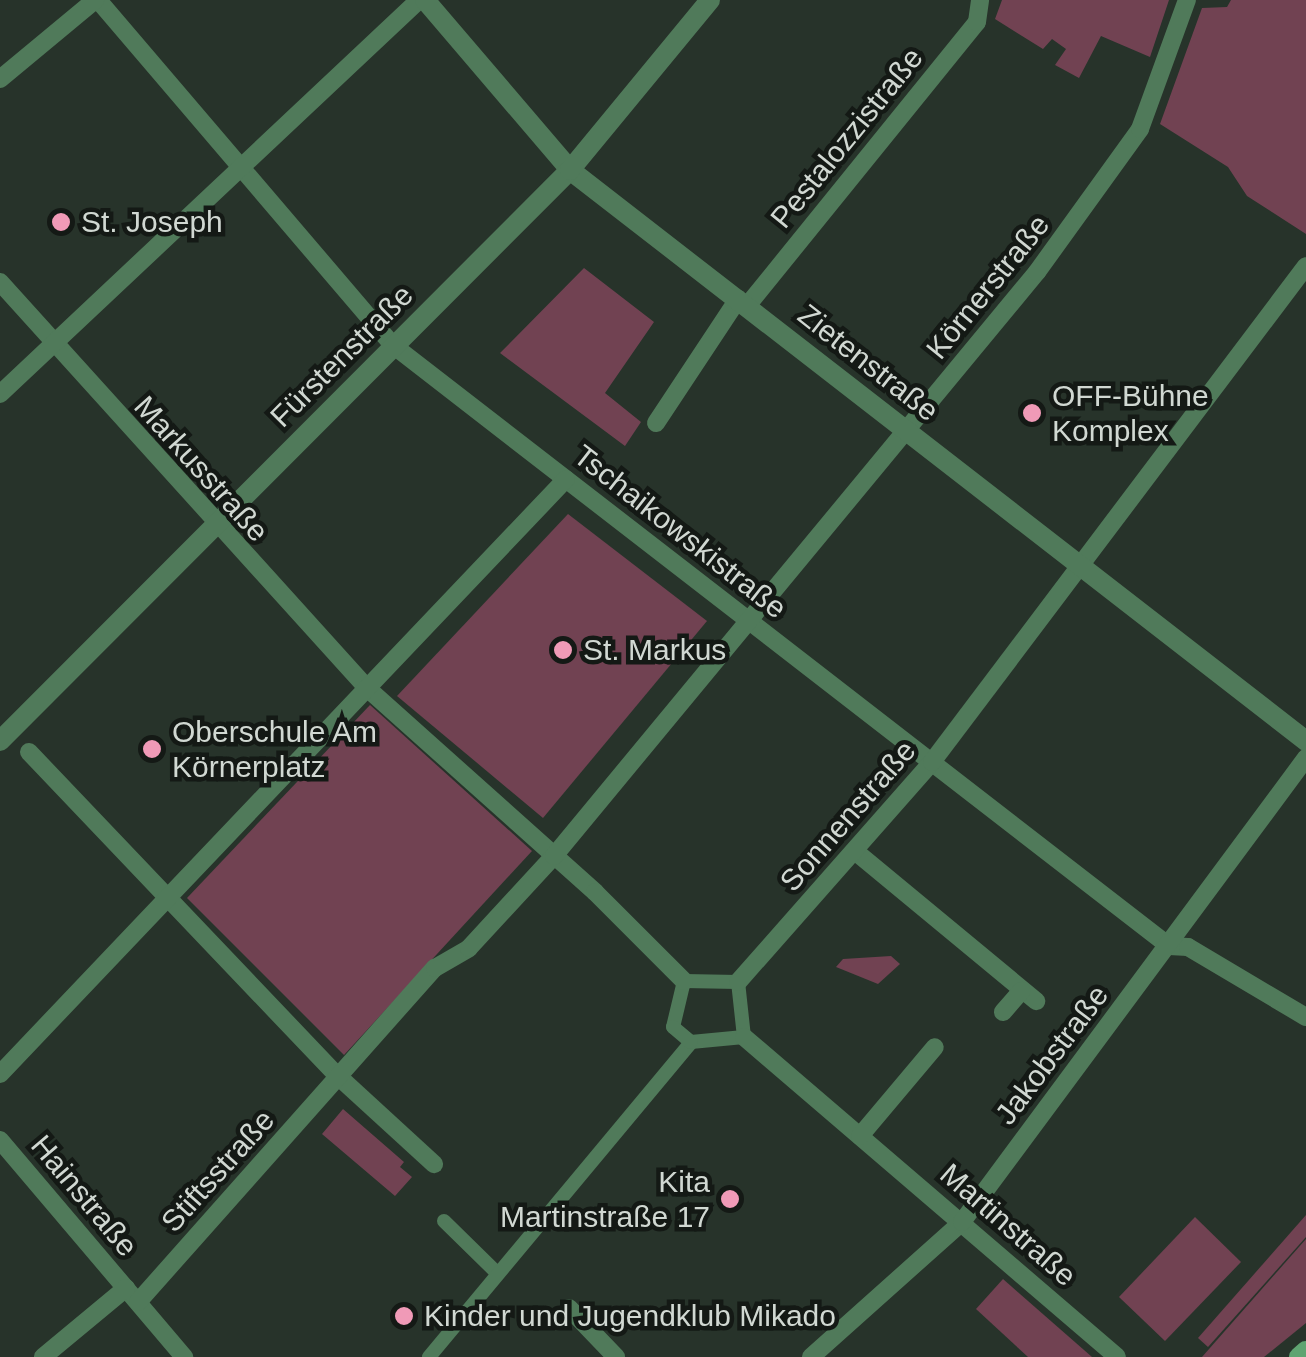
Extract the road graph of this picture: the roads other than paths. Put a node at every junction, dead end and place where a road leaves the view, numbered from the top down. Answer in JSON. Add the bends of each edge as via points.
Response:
{"nodes":[{"id":1,"x":96,"y":0,"type":"edge"},
{"id":2,"x":422,"y":0,"type":"edge"},
{"id":3,"x":710,"y":0,"type":"edge"},
{"id":4,"x":980,"y":0,"type":"edge"},
{"id":5,"x":1187,"y":0,"type":"edge"},
{"id":6,"x":0,"y":79,"type":"edge"},
{"id":7,"x":240,"y":170,"type":"junction"},
{"id":8,"x":570,"y":170,"type":"junction"},
{"id":9,"x":1306,"y":266,"type":"edge"},
{"id":10,"x":0,"y":282,"type":"edge"},
{"id":11,"x":742,"y":302,"type":"junction"},
{"id":12,"x":53,"y":344,"type":"junction"},
{"id":13,"x":394,"y":346,"type":"junction"},
{"id":14,"x":0,"y":394,"type":"edge"},
{"id":15,"x":656,"y":423,"type":"dead end"},
{"id":16,"x":906,"y":431,"type":"junction"},
{"id":17,"x":566,"y":479,"type":"junction"},
{"id":18,"x":214,"y":526,"type":"junction"},
{"id":19,"x":1078,"y":566,"type":"junction"},
{"id":20,"x":751,"y":622,"type":"junction"},
{"id":21,"x":366,"y":688,"type":"junction"},
{"id":22,"x":0,"y":741,"type":"edge"},
{"id":23,"x":1306,"y":742,"type":"edge"},
{"id":24,"x":29,"y":752,"type":"dead end"},
{"id":25,"x":1306,"y":758,"type":"edge"},
{"id":26,"x":932,"y":762,"type":"junction"},
{"id":27,"x":856,"y":852,"type":"junction"},
{"id":28,"x":554,"y":856,"type":"junction"},
{"id":29,"x":170,"y":896,"type":"junction"},
{"id":30,"x":1169,"y":946,"type":"junction"},
{"id":31,"x":684,"y":981,"type":"junction"},
{"id":32,"x":738,"y":982,"type":"junction"},
{"id":33,"x":1004,"y":1012,"type":"dead end"},
{"id":34,"x":1306,"y":1017,"type":"edge"},
{"id":35,"x":744,"y":1037,"type":"junction"},
{"id":36,"x":691,"y":1042,"type":"junction"},
{"id":37,"x":935,"y":1047,"type":"dead end"},
{"id":38,"x":0,"y":1074,"type":"edge"},
{"id":39,"x":339,"y":1077,"type":"junction"},
{"id":40,"x":860,"y":1136,"type":"junction"},
{"id":41,"x":0,"y":1140,"type":"edge"},
{"id":42,"x":434,"y":1164,"type":"dead end"},
{"id":43,"x":444,"y":1222,"type":"dead end"},
{"id":44,"x":962,"y":1222,"type":"junction"},
{"id":45,"x":495,"y":1271,"type":"junction"},
{"id":46,"x":132,"y":1295,"type":"junction"},
{"id":47,"x":568,"y":1308,"type":"dead end"},
{"id":48,"x":1306,"y":1352,"type":"edge"},
{"id":49,"x":43,"y":1357,"type":"edge"},
{"id":50,"x":184,"y":1357,"type":"edge"},
{"id":51,"x":429,"y":1357,"type":"edge"},
{"id":52,"x":616,"y":1357,"type":"edge"},
{"id":53,"x":810,"y":1357,"type":"edge"},
{"id":54,"x":1118,"y":1357,"type":"edge"},
{"id":55,"x":1299,"y":1357,"type":"edge"}],
"edges":[{"from":1,"to":6,"type":"street"},
{"from":1,"to":7,"type":"street","name":"Tschaikowskistraße"},
{"from":2,"to":7,"type":"street"},
{"from":2,"to":8,"type":"street","name":"Zietenstraße"},
{"from":3,"to":8,"type":"street","name":"Fürstenstraße"},
{"from":4,"to":11,"type":"street","name":"Pestalozzistraße","via":[[977,22]]},
{"from":5,"to":16,"type":"street","name":"Körnerstraße","via":[[1170,60],[1109,176]]},
{"from":7,"to":12,"type":"street"},
{"from":7,"to":13,"type":"street","name":"Tschaikowskistraße"},
{"from":8,"to":11,"type":"street","name":"Zietenstraße"},
{"from":8,"to":13,"type":"street","name":"Fürstenstraße"},
{"from":9,"to":19,"type":"street","name":"Sonnenstraße"},
{"from":10,"to":12,"type":"street","name":"Markusstraße"},
{"from":11,"to":15,"type":"street","name":"Pestalozzistraße"},
{"from":11,"to":16,"type":"street","name":"Zietenstraße"},
{"from":12,"to":14,"type":"street"},
{"from":12,"to":18,"type":"street","name":"Markusstraße"},
{"from":13,"to":17,"type":"street","name":"Tschaikowskistraße"},
{"from":13,"to":18,"type":"street","name":"Fürstenstraße"},
{"from":16,"to":19,"type":"street","name":"Zietenstraße"},
{"from":16,"to":20,"type":"street","name":"Körnerstraße"},
{"from":17,"to":20,"type":"street","name":"Tschaikowskistraße"},
{"from":17,"to":21,"type":"street"},
{"from":18,"to":21,"type":"street","name":"Markusstraße"},
{"from":18,"to":22,"type":"street","name":"Fürstenstraße"},
{"from":19,"to":23,"type":"street","name":"Zietenstraße"},
{"from":19,"to":26,"type":"street","name":"Sonnenstraße"},
{"from":20,"to":26,"type":"street","name":"Tschaikowskistraße"},
{"from":20,"to":28,"type":"street","name":"Körnerstraße"},
{"from":21,"to":28,"type":"street","name":"Markusstraße"},
{"from":21,"to":29,"type":"street"},
{"from":24,"to":29,"type":"street"},
{"from":25,"to":30,"type":"street","name":"Jakobstraße"},
{"from":26,"to":27,"type":"street","name":"Sonnenstraße"},
{"from":26,"to":30,"type":"street","name":"Tschaikowskistraße"},
{"from":27,"to":32,"type":"street","name":"Sonnenstraße"},
{"from":27,"to":33,"type":"street","via":[[1028,996]]},
{"from":28,"to":31,"type":"street"},
{"from":28,"to":39,"type":"street","name":"Stiftsstraße","via":[[469,948],[435,968]]},
{"from":29,"to":38,"type":"street"},
{"from":29,"to":39,"type":"street"},
{"from":30,"to":34,"type":"street","name":"Tschaikowskistraße","via":[[1188,947]]},
{"from":30,"to":44,"type":"street","name":"Jakobstraße"},
{"from":31,"to":32,"type":"street"},
{"from":31,"to":36,"type":"street","via":[[674,1027]]},
{"from":32,"to":35,"type":"street"},
{"from":35,"to":36,"type":"street"},
{"from":35,"to":40,"type":"street","name":"Martinstraße"},
{"from":36,"to":45,"type":"street"},
{"from":37,"to":40,"type":"street"},
{"from":39,"to":42,"type":"street"},
{"from":39,"to":46,"type":"street","name":"Stiftsstraße"},
{"from":40,"to":44,"type":"street","name":"Martinstraße"},
{"from":41,"to":46,"type":"street","name":"Hainstraße"},
{"from":43,"to":45,"type":"street"},
{"from":44,"to":53,"type":"street","name":"Jakobstraße"},
{"from":44,"to":54,"type":"street","name":"Martinstraße"},
{"from":45,"to":51,"type":"street"},
{"from":46,"to":49,"type":"street","name":"Hainstraße"},
{"from":46,"to":50,"type":"street","name":"Hainstraße"},
{"from":47,"to":52,"type":"street"},
{"from":48,"to":55,"type":"main road"}]}
